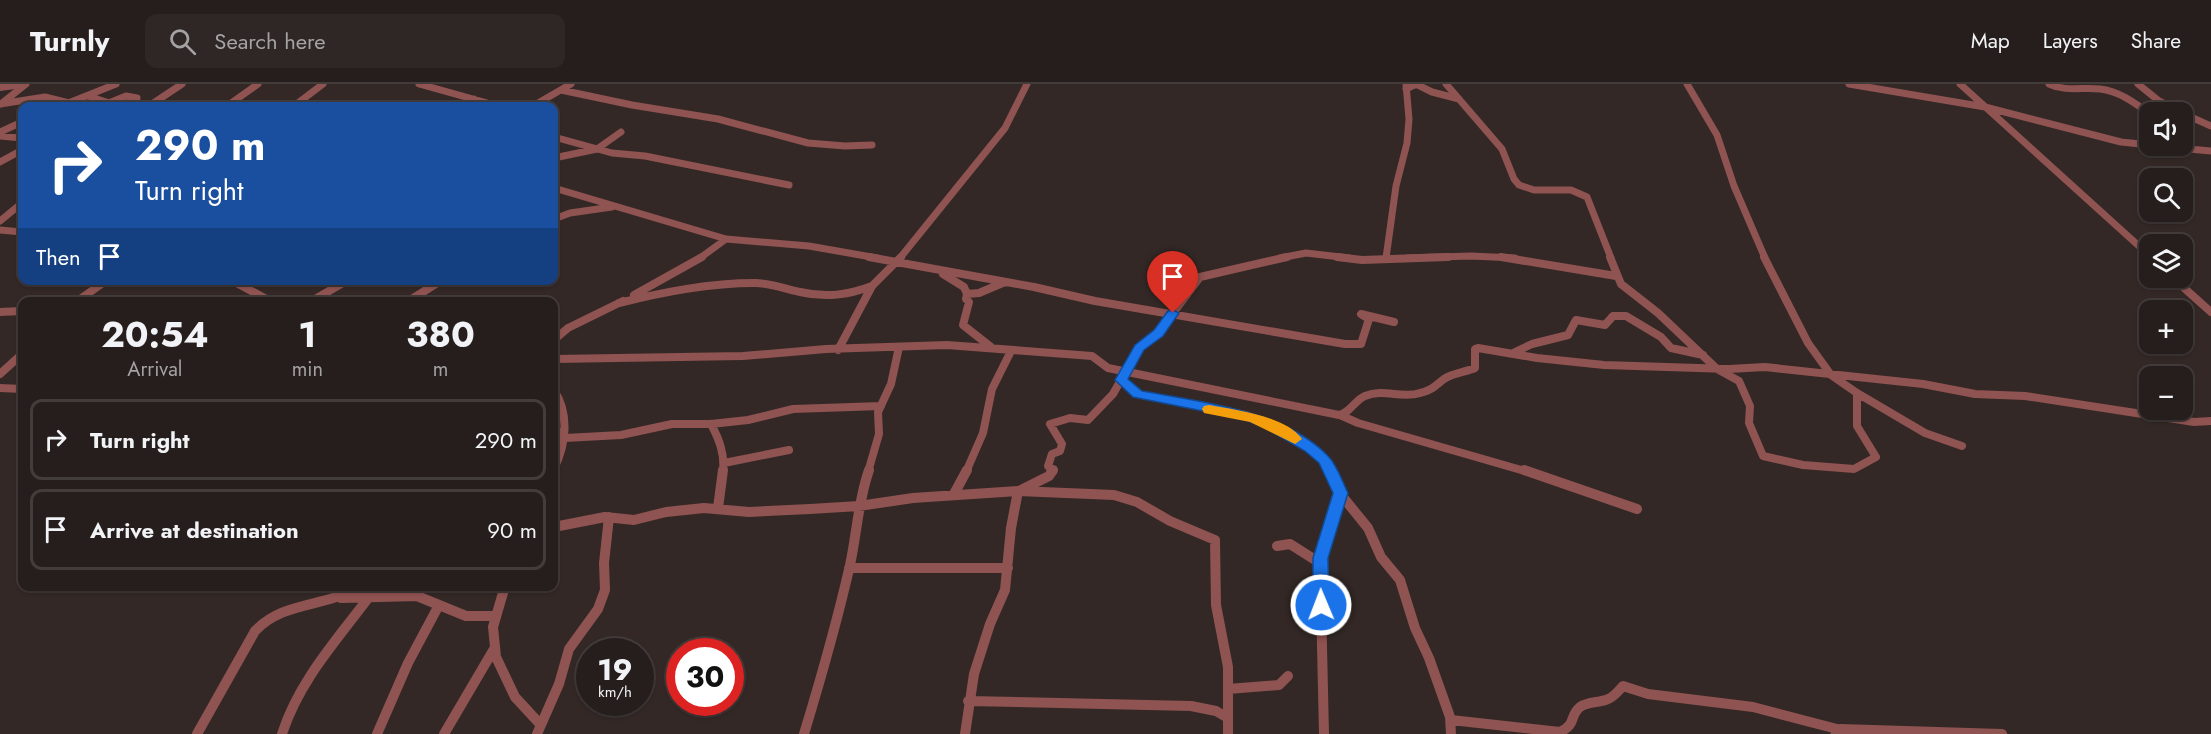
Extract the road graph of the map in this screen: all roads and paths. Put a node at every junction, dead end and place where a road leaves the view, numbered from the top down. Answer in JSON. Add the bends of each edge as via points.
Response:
{"nodes":[{"id":1,"x":116,"y":84,"type":"edge"},
{"id":2,"x":182,"y":84,"type":"edge"},
{"id":3,"x":258,"y":84,"type":"edge"},
{"id":4,"x":323,"y":84,"type":"edge"},
{"id":5,"x":419,"y":84,"type":"edge"},
{"id":6,"x":571,"y":84,"type":"edge"},
{"id":7,"x":1027,"y":84,"type":"edge"},
{"id":8,"x":1415,"y":84,"type":"edge"},
{"id":9,"x":1421,"y":84,"type":"edge"},
{"id":10,"x":1446,"y":84,"type":"edge"},
{"id":11,"x":1687,"y":84,"type":"edge"},
{"id":12,"x":1849,"y":84,"type":"edge"},
{"id":13,"x":1960,"y":84,"type":"edge"},
{"id":14,"x":2049,"y":84,"type":"edge"},
{"id":15,"x":2138,"y":84,"type":"edge"},
{"id":16,"x":22,"y":86,"type":"edge"},
{"id":17,"x":1406,"y":86,"type":"edge"},
{"id":18,"x":0,"y":87,"type":"edge"},
{"id":19,"x":561,"y":90,"type":"junction"},
{"id":20,"x":88,"y":96,"type":"junction"},
{"id":21,"x":137,"y":98,"type":"dead end"},
{"id":22,"x":34,"y":99,"type":"junction"},
{"id":23,"x":474,"y":99,"type":"junction"},
{"id":24,"x":1459,"y":100,"type":"junction"},
{"id":25,"x":67,"y":102,"type":"edge"},
{"id":26,"x":72,"y":102,"type":"edge"},
{"id":27,"x":154,"y":102,"type":"edge"},
{"id":28,"x":233,"y":102,"type":"edge"},
{"id":29,"x":299,"y":102,"type":"edge"},
{"id":30,"x":466,"y":102,"type":"edge"},
{"id":31,"x":484,"y":102,"type":"edge"},
{"id":32,"x":539,"y":102,"type":"edge"},
{"id":33,"x":2161,"y":102,"type":"edge"},
{"id":34,"x":1985,"y":107,"type":"junction"},
{"id":35,"x":2139,"y":107,"type":"edge"},
{"id":36,"x":2193,"y":118,"type":"edge"},
{"id":37,"x":18,"y":124,"type":"edge"},
{"id":38,"x":2211,"y":126,"type":"edge"},
{"id":39,"x":621,"y":132,"type":"dead end"},
{"id":40,"x":0,"y":134,"type":"edge"},
{"id":41,"x":18,"y":137,"type":"edge"},
{"id":42,"x":558,"y":138,"type":"edge"},
{"id":43,"x":2139,"y":144,"type":"edge"},
{"id":44,"x":872,"y":145,"type":"dead end"},
{"id":45,"x":597,"y":149,"type":"junction"},
{"id":46,"x":2193,"y":149,"type":"edge"},
{"id":47,"x":2211,"y":151,"type":"edge"},
{"id":48,"x":18,"y":152,"type":"edge"},
{"id":49,"x":558,"y":157,"type":"edge"},
{"id":50,"x":0,"y":162,"type":"edge"},
{"id":51,"x":789,"y":185,"type":"dead end"},
{"id":52,"x":558,"y":189,"type":"edge"},
{"id":53,"x":18,"y":206,"type":"edge"},
{"id":54,"x":614,"y":206,"type":"junction"},
{"id":55,"x":558,"y":218,"type":"edge"},
{"id":56,"x":0,"y":221,"type":"edge"},
{"id":57,"x":0,"y":230,"type":"edge"},
{"id":58,"x":18,"y":232,"type":"edge"},
{"id":59,"x":726,"y":239,"type":"junction"},
{"id":60,"x":2139,"y":246,"type":"edge"},
{"id":61,"x":1386,"y":259,"type":"junction"},
{"id":62,"x":896,"y":261,"type":"junction"},
{"id":63,"x":940,"y":271,"type":"junction"},
{"id":64,"x":1616,"y":276,"type":"junction"},
{"id":65,"x":1006,"y":282,"type":"junction"},
{"id":66,"x":99,"y":285,"type":"edge"},
{"id":67,"x":241,"y":285,"type":"edge"},
{"id":68,"x":339,"y":285,"type":"edge"},
{"id":69,"x":434,"y":285,"type":"edge"},
{"id":70,"x":872,"y":286,"type":"junction"},
{"id":71,"x":2184,"y":288,"type":"edge"},
{"id":72,"x":968,"y":294,"type":"junction"},
{"id":73,"x":83,"y":297,"type":"edge"},
{"id":74,"x":263,"y":297,"type":"edge"},
{"id":75,"x":319,"y":297,"type":"edge"},
{"id":76,"x":415,"y":297,"type":"edge"},
{"id":77,"x":844,"y":297,"type":"junction"},
{"id":78,"x":619,"y":303,"type":"junction"},
{"id":79,"x":861,"y":304,"type":"junction"},
{"id":80,"x":18,"y":312,"type":"edge"},
{"id":81,"x":2211,"y":312,"type":"edge"},
{"id":82,"x":1173,"y":313,"type":"junction"},
{"id":83,"x":1,"y":314,"type":"edge"},
{"id":84,"x":1394,"y":322,"type":"dead end"},
{"id":85,"x":558,"y":337,"type":"edge"},
{"id":86,"x":899,"y":347,"type":"junction"},
{"id":87,"x":993,"y":348,"type":"junction"},
{"id":88,"x":838,"y":350,"type":"junction"},
{"id":89,"x":1011,"y":351,"type":"junction"},
{"id":90,"x":1515,"y":352,"type":"dead end"},
{"id":91,"x":1704,"y":356,"type":"junction"},
{"id":92,"x":18,"y":358,"type":"edge"},
{"id":93,"x":558,"y":359,"type":"edge"},
{"id":94,"x":1717,"y":369,"type":"junction"},
{"id":95,"x":0,"y":374,"type":"edge"},
{"id":96,"x":1831,"y":375,"type":"junction"},
{"id":97,"x":1124,"y":376,"type":"junction"},
{"id":98,"x":1,"y":389,"type":"edge"},
{"id":99,"x":18,"y":389,"type":"edge"},
{"id":100,"x":1857,"y":393,"type":"junction"},
{"id":101,"x":558,"y":395,"type":"edge"},
{"id":102,"x":881,"y":406,"type":"junction"},
{"id":103,"x":1339,"y":415,"type":"junction"},
{"id":104,"x":2211,"y":421,"type":"edge"},
{"id":105,"x":711,"y":424,"type":"junction"},
{"id":106,"x":558,"y":433,"type":"edge"},
{"id":107,"x":565,"y":435,"type":"junction"},
{"id":108,"x":1962,"y":446,"type":"dead end"},
{"id":109,"x":789,"y":450,"type":"dead end"},
{"id":110,"x":558,"y":461,"type":"edge"},
{"id":111,"x":724,"y":463,"type":"junction"},
{"id":112,"x":1018,"y":491,"type":"junction"},
{"id":113,"x":1340,"y":493,"type":"junction"},
{"id":114,"x":954,"y":494,"type":"junction"},
{"id":115,"x":859,"y":506,"type":"junction"},
{"id":116,"x":718,"y":508,"type":"junction"},
{"id":117,"x":1637,"y":509,"type":"dead end"},
{"id":118,"x":609,"y":517,"type":"junction"},
{"id":119,"x":558,"y":526,"type":"edge"},
{"id":120,"x":1277,"y":546,"type":"dead end"},
{"id":121,"x":1320,"y":563,"type":"junction"},
{"id":122,"x":849,"y":568,"type":"junction"},
{"id":123,"x":1008,"y":568,"type":"junction"},
{"id":124,"x":350,"y":591,"type":"edge"},
{"id":125,"x":503,"y":591,"type":"edge"},
{"id":126,"x":369,"y":597,"type":"junction"},
{"id":127,"x":338,"y":598,"type":"junction"},
{"id":128,"x":439,"y":605,"type":"junction"},
{"id":129,"x":495,"y":616,"type":"junction"},
{"id":130,"x":495,"y":649,"type":"junction"},
{"id":131,"x":1288,"y":676,"type":"dead end"},
{"id":132,"x":1228,"y":689,"type":"junction"},
{"id":133,"x":968,"y":701,"type":"junction"},
{"id":134,"x":542,"y":718,"type":"junction"},
{"id":135,"x":1228,"y":718,"type":"junction"},
{"id":136,"x":1451,"y":720,"type":"junction"},
{"id":137,"x":1568,"y":732,"type":"edge"},
{"id":138,"x":1835,"y":732,"type":"edge"},
{"id":139,"x":197,"y":734,"type":"edge"},
{"id":140,"x":282,"y":734,"type":"edge"},
{"id":141,"x":377,"y":734,"type":"edge"},
{"id":142,"x":444,"y":734,"type":"edge"},
{"id":143,"x":537,"y":734,"type":"edge"},
{"id":144,"x":804,"y":734,"type":"edge"},
{"id":145,"x":965,"y":734,"type":"edge"},
{"id":146,"x":1228,"y":734,"type":"edge"},
{"id":147,"x":1324,"y":734,"type":"edge"},
{"id":148,"x":1451,"y":734,"type":"edge"},
{"id":149,"x":2002,"y":734,"type":"edge"}],
"edges":[{"from":1,"to":20,"type":"street"},
{"from":2,"to":27,"type":"street"},
{"from":3,"to":28,"type":"street"},
{"from":4,"to":29,"type":"street"},
{"from":5,"to":23,"type":"street"},
{"from":6,"to":19,"type":"street"},
{"from":7,"to":62,"type":"street","via":[[1005,128]]},
{"from":8,"to":9,"type":"street"},
{"from":8,"to":17,"type":"street"},
{"from":8,"to":24,"type":"street"},
{"from":10,"to":24,"type":"street"},
{"from":11,"to":96,"type":"street","via":[[1717,135],[1770,271],[1808,343]]},
{"from":12,"to":34,"type":"street"},
{"from":13,"to":34,"type":"street"},
{"from":14,"to":35,"type":"street","via":[[2109,91]]},
{"from":15,"to":33,"type":"street"},
{"from":16,"to":18,"type":"street"},
{"from":16,"to":22,"type":"street","via":[[21,94]]},
{"from":16,"to":22,"type":"street","via":[[0,104]]},
{"from":17,"to":61,"type":"street","via":[[1407,143],[1396,186]]},
{"from":19,"to":32,"type":"street"},
{"from":19,"to":44,"type":"street","via":[[718,118],[808,142]]},
{"from":20,"to":21,"type":"street","via":[[109,102],[126,96]]},
{"from":20,"to":26,"type":"street"},
{"from":22,"to":25,"type":"street"},
{"from":23,"to":30,"type":"street"},
{"from":23,"to":31,"type":"street"},
{"from":24,"to":64,"type":"street","via":[[1494,137],[1518,185],[1584,194]]},
{"from":34,"to":43,"type":"street"},
{"from":34,"to":60,"type":"street"},
{"from":36,"to":38,"type":"street"},
{"from":37,"to":40,"type":"street"},
{"from":39,"to":45,"type":"street"},
{"from":40,"to":41,"type":"street"},
{"from":42,"to":45,"type":"street"},
{"from":45,"to":49,"type":"street"},
{"from":45,"to":51,"type":"street"},
{"from":46,"to":47,"type":"street"},
{"from":48,"to":50,"type":"street"},
{"from":52,"to":54,"type":"street"},
{"from":53,"to":56,"type":"street"},
{"from":54,"to":55,"type":"street"},
{"from":54,"to":59,"type":"street"},
{"from":57,"to":58,"type":"street"},
{"from":59,"to":62,"type":"street","via":[[809,246]]},
{"from":59,"to":78,"type":"street","via":[[698,260]]},
{"from":61,"to":64,"type":"street","via":[[1507,257]]},
{"from":61,"to":82,"type":"street","via":[[1304,253],[1214,272],[1200,278]]},
{"from":62,"to":63,"type":"street"},
{"from":62,"to":70,"type":"street"},
{"from":63,"to":65,"type":"street"},
{"from":63,"to":72,"type":"street"},
{"from":64,"to":91,"type":"street"},
{"from":65,"to":72,"type":"street"},
{"from":65,"to":82,"type":"street"},
{"from":66,"to":73,"type":"street"},
{"from":67,"to":74,"type":"street"},
{"from":68,"to":75,"type":"street"},
{"from":69,"to":76,"type":"street"},
{"from":70,"to":77,"type":"street"},
{"from":70,"to":79,"type":"street"},
{"from":71,"to":81,"type":"street"},
{"from":72,"to":87,"type":"street","via":[[963,325]]},
{"from":77,"to":78,"type":"street","via":[[755,283],[675,289]]},
{"from":77,"to":79,"type":"street"},
{"from":78,"to":85,"type":"street"},
{"from":79,"to":88,"type":"street"},
{"from":80,"to":83,"type":"street"},
{"from":82,"to":84,"type":"street","via":[[1357,346],[1369,319],[1361,314]]},
{"from":82,"to":97,"type":"street","via":[[1158,333],[1139,348]]},
{"from":86,"to":87,"type":"street"},
{"from":86,"to":88,"type":"street"},
{"from":86,"to":102,"type":"street","via":[[891,384]]},
{"from":87,"to":89,"type":"street"},
{"from":88,"to":93,"type":"street"},
{"from":89,"to":97,"type":"street","via":[[1092,356]]},
{"from":89,"to":114,"type":"street","via":[[992,389],[975,455]]},
{"from":90,"to":91,"type":"street","via":[[1568,335],[1576,320],[1605,325],[1613,316],[1626,316],[1661,337],[1671,348]]},
{"from":91,"to":94,"type":"street"},
{"from":92,"to":95,"type":"street"},
{"from":94,"to":96,"type":"street","via":[[1766,367]]},
{"from":94,"to":100,"type":"street","via":[[1739,381],[1750,406],[1749,423],[1763,456],[1803,465],[1854,469],[1876,457],[1857,426]]},
{"from":94,"to":103,"type":"street","via":[[1604,365],[1478,348],[1476,368],[1445,378],[1435,388],[1419,394],[1384,391],[1363,396]]},
{"from":96,"to":100,"type":"street"},
{"from":96,"to":104,"type":"street","via":[[1923,384],[1975,394],[2025,396],[2194,422]]},
{"from":97,"to":103,"type":"street","via":[[1220,388]]},
{"from":97,"to":112,"type":"street","via":[[1088,420],[1070,418],[1050,424],[1062,444],[1049,460],[1048,466],[1054,471]]},
{"from":97,"to":113,"type":"street","via":[[1137,394],[1246,415],[1277,428],[1318,453],[1329,466]]},
{"from":98,"to":99,"type":"street"},
{"from":100,"to":108,"type":"street","via":[[1925,433]]},
{"from":101,"to":107,"type":"street"},
{"from":102,"to":105,"type":"street","via":[[793,409]]},
{"from":102,"to":115,"type":"street","via":[[877,442]]},
{"from":103,"to":117,"type":"street","via":[[1499,462]]},
{"from":105,"to":107,"type":"street","via":[[672,424],[616,436]]},
{"from":105,"to":111,"type":"street","via":[[720,441]]},
{"from":106,"to":107,"type":"street"},
{"from":107,"to":110,"type":"street"},
{"from":109,"to":111,"type":"street"},
{"from":111,"to":116,"type":"street"},
{"from":112,"to":114,"type":"street"},
{"from":112,"to":123,"type":"street"},
{"from":112,"to":132,"type":"street","via":[[1114,495],[1215,540],[1216,605]]},
{"from":113,"to":121,"type":"street"},
{"from":113,"to":136,"type":"street","via":[[1366,524],[1381,558],[1400,580]]},
{"from":114,"to":115,"type":"street"},
{"from":115,"to":116,"type":"street","via":[[749,513]]},
{"from":115,"to":122,"type":"street"},
{"from":116,"to":118,"type":"street","via":[[666,512],[634,520]]},
{"from":118,"to":119,"type":"street"},
{"from":118,"to":134,"type":"street","via":[[605,590],[598,609],[569,649],[559,684]]},
{"from":120,"to":121,"type":"street","via":[[1290,544]]},
{"from":121,"to":147,"type":"street"},
{"from":122,"to":123,"type":"street"},
{"from":122,"to":144,"type":"street"},
{"from":123,"to":133,"type":"street","via":[[1003,598],[979,656]]},
{"from":124,"to":127,"type":"street"},
{"from":125,"to":129,"type":"street"},
{"from":126,"to":127,"type":"street"},
{"from":126,"to":128,"type":"street","via":[[417,596]]},
{"from":126,"to":140,"type":"street","via":[[304,684]]},
{"from":127,"to":139,"type":"street","via":[[286,608],[265,619]]},
{"from":128,"to":129,"type":"street","via":[[466,616]]},
{"from":128,"to":141,"type":"street"},
{"from":129,"to":130,"type":"street"},
{"from":130,"to":134,"type":"street","via":[[501,669],[522,707],[536,716],[540,724]]},
{"from":130,"to":142,"type":"street"},
{"from":131,"to":132,"type":"street","via":[[1279,685]]},
{"from":132,"to":135,"type":"street"},
{"from":133,"to":135,"type":"street","via":[[1191,706]]},
{"from":133,"to":145,"type":"street"},
{"from":134,"to":143,"type":"street"},
{"from":135,"to":146,"type":"street"},
{"from":136,"to":137,"type":"street"},
{"from":136,"to":148,"type":"street"},
{"from":137,"to":138,"type":"street","via":[[1582,705],[1609,699],[1623,686],[1648,694],[1753,707],[1801,718]]},
{"from":138,"to":149,"type":"street"}]}
